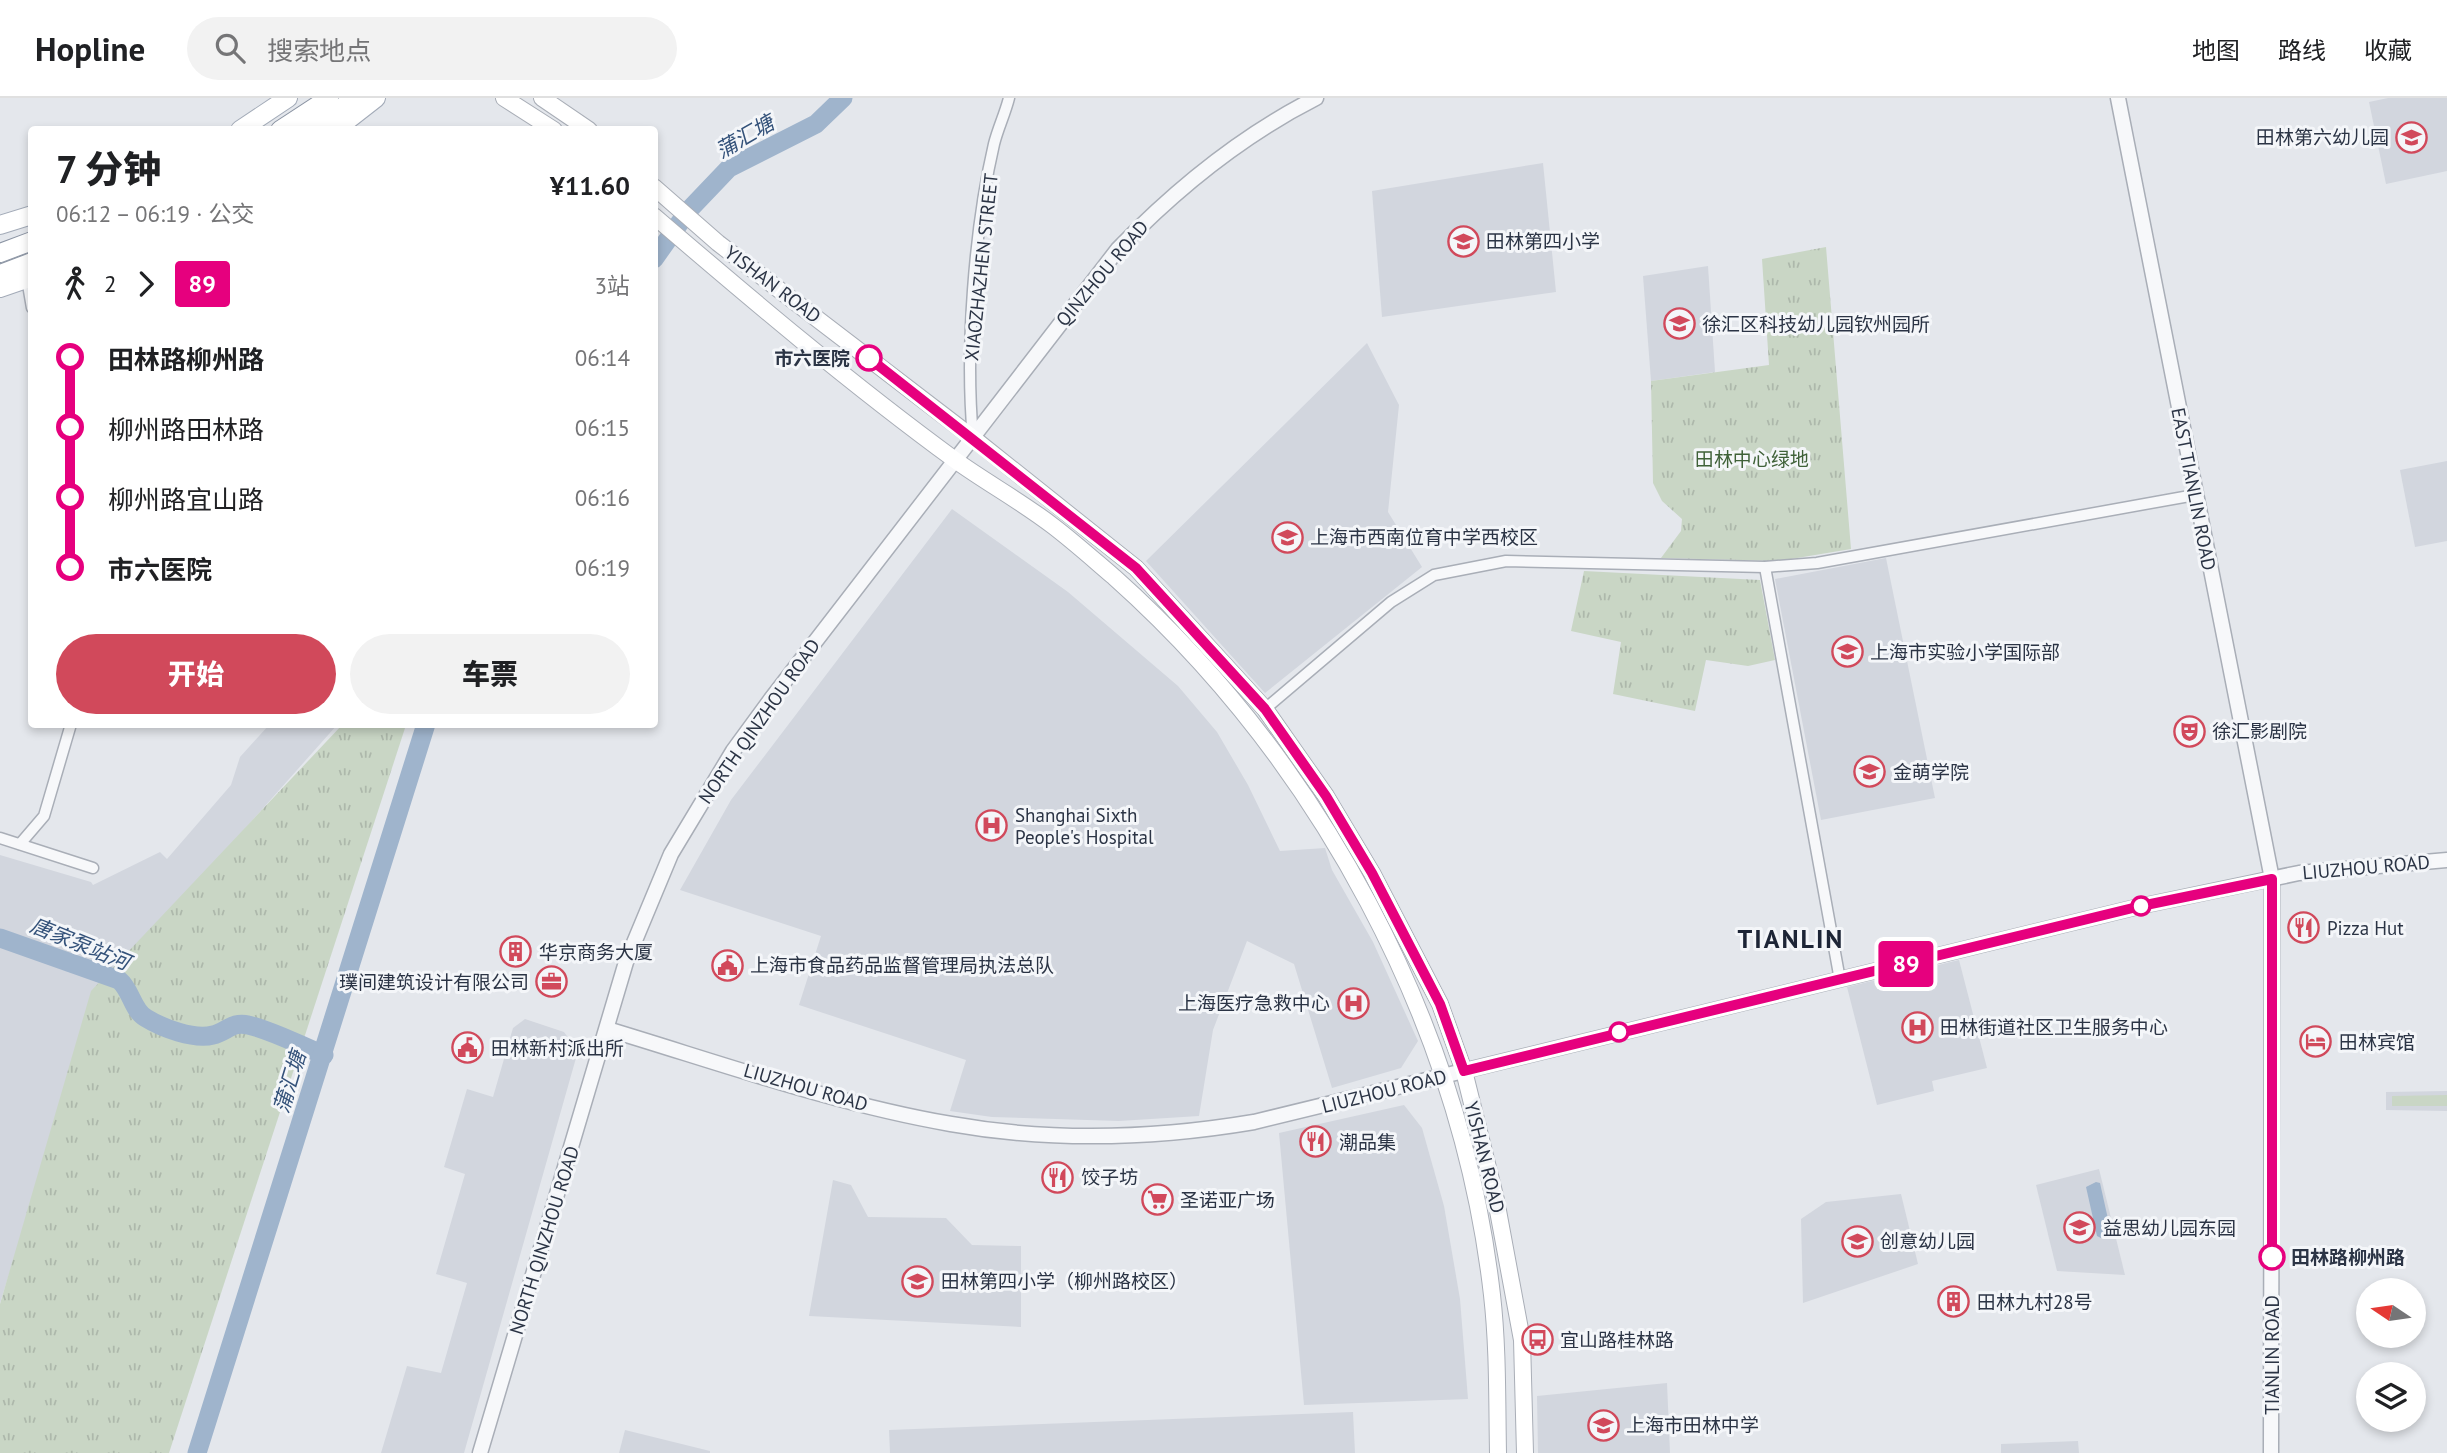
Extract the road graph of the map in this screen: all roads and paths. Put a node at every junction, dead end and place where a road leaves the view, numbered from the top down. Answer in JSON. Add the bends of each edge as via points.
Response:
{"nodes":[{"id":1,"x":288,"y":98,"type":"edge"},
{"id":2,"x":329,"y":98,"type":"edge"},
{"id":3,"x":355,"y":98,"type":"edge"},
{"id":4,"x":376,"y":98,"type":"edge"},
{"id":5,"x":504,"y":98,"type":"edge"},
{"id":6,"x":542,"y":98,"type":"edge"},
{"id":7,"x":1009,"y":98,"type":"edge"},
{"id":8,"x":1316,"y":98,"type":"edge"},
{"id":9,"x":2118,"y":98,"type":"edge"},
{"id":10,"x":246,"y":126,"type":"edge"},
{"id":11,"x":286,"y":126,"type":"edge"},
{"id":12,"x":315,"y":126,"type":"edge"},
{"id":13,"x":340,"y":126,"type":"edge"},
{"id":14,"x":548,"y":126,"type":"edge"},
{"id":15,"x":583,"y":126,"type":"edge"},
{"id":16,"x":658,"y":191,"type":"edge"},
{"id":17,"x":28,"y":216,"type":"edge"},
{"id":18,"x":658,"y":219,"type":"edge"},
{"id":19,"x":0,"y":225,"type":"edge"},
{"id":20,"x":28,"y":242,"type":"edge"},
{"id":21,"x":0,"y":253,"type":"edge"},
{"id":22,"x":28,"y":273,"type":"edge"},
{"id":23,"x":0,"y":274,"type":"edge"},
{"id":24,"x":28,"y":274,"type":"edge"},
{"id":25,"x":0,"y":288,"type":"edge"},
{"id":26,"x":972,"y":438,"type":"junction"},
{"id":27,"x":956,"y":460,"type":"junction"},
{"id":28,"x":2195,"y":495,"type":"junction"},
{"id":29,"x":1765,"y":567,"type":"junction"},
{"id":30,"x":1265,"y":709,"type":"junction"},
{"id":31,"x":70,"y":728,"type":"edge"},
{"id":32,"x":0,"y":838,"type":"edge"},
{"id":33,"x":20,"y":844,"type":"junction"},
{"id":34,"x":2447,"y":860,"type":"edge"},
{"id":35,"x":93,"y":868,"type":"dead end"},
{"id":36,"x":2272,"y":879,"type":"junction"},
{"id":37,"x":1840,"y":979,"type":"junction"},
{"id":38,"x":607,"y":1029,"type":"junction"},
{"id":39,"x":1464,"y":1071,"type":"junction"},
{"id":40,"x":1444,"y":1077,"type":"junction"},
{"id":41,"x":480,"y":1453,"type":"edge"},
{"id":42,"x":1498,"y":1453,"type":"edge"},
{"id":43,"x":1525,"y":1453,"type":"edge"},
{"id":44,"x":2271,"y":1453,"type":"edge"}],
"edges":[{"from":1,"to":10,"type":"main road"},
{"from":2,"to":11,"type":"main road"},
{"from":3,"to":12,"type":"main road"},
{"from":4,"to":13,"type":"main road"},
{"from":5,"to":14,"type":"main road"},
{"from":6,"to":15,"type":"main road"},
{"from":7,"to":26,"type":"street","name":"XIAOZHAZHEN STREET","via":[[994,145],[977,263],[969,401]]},
{"from":8,"to":26,"type":"street","name":"QINZHOU ROAD","via":[[1224,154],[1151,214],[1090,282]]},
{"from":9,"to":28,"type":"street","name":"EAST TIANLIN ROAD"},
{"from":16,"to":26,"type":"main road","name":"YISHAN ROAD","via":[[718,243]]},
{"from":17,"to":19,"type":"main road"},
{"from":18,"to":27,"type":"main road","name":"YISHAN ROAD"},
{"from":20,"to":21,"type":"main road"},
{"from":22,"to":23,"type":"main road"},
{"from":24,"to":25,"type":"main road"},
{"from":26,"to":27,"type":"street","name":"QINZHOU ROAD"},
{"from":26,"to":30,"type":"main road","name":"YISHAN ROAD","via":[[1136,568]]},
{"from":27,"to":38,"type":"street","name":"NORTH QINZHOU ROAD","via":[[771,699],[699,804],[649,901]]},
{"from":27,"to":40,"type":"main road","name":"YISHAN ROAD","via":[[1053,525],[1156,616],[1286,766],[1396,957]]},
{"from":28,"to":29,"type":"street","via":[[1817,563]]},
{"from":28,"to":36,"type":"street","name":"EAST TIANLIN ROAD"},
{"from":29,"to":30,"type":"street","via":[[1506,561],[1434,575],[1391,602]]},
{"from":29,"to":37,"type":"street"},
{"from":30,"to":39,"type":"main road","name":"YISHAN ROAD","via":[[1326,796],[1372,873],[1440,1004]]},
{"from":31,"to":33,"type":"street","via":[[44,816]]},
{"from":32,"to":33,"type":"street"},
{"from":33,"to":35,"type":"street"},
{"from":34,"to":36,"type":"street","name":"LIUZHOU ROAD"},
{"from":36,"to":37,"type":"street","name":"LIUZHOU ROAD"},
{"from":36,"to":44,"type":"street","name":"TIANLIN ROAD"},
{"from":37,"to":39,"type":"street","name":"LIUZHOU ROAD"},
{"from":38,"to":40,"type":"street","name":"LIUZHOU ROAD","via":[[892,1112],[1049,1135],[1212,1129]]},
{"from":38,"to":41,"type":"street","name":"NORTH QINZHOU ROAD"},
{"from":39,"to":40,"type":"street","name":"LIUZHOU ROAD"},
{"from":39,"to":43,"type":"main road","name":"YISHAN ROAD","via":[[1496,1200],[1522,1340]]},
{"from":40,"to":42,"type":"main road","name":"YISHAN ROAD","via":[[1492,1294]]}]}
